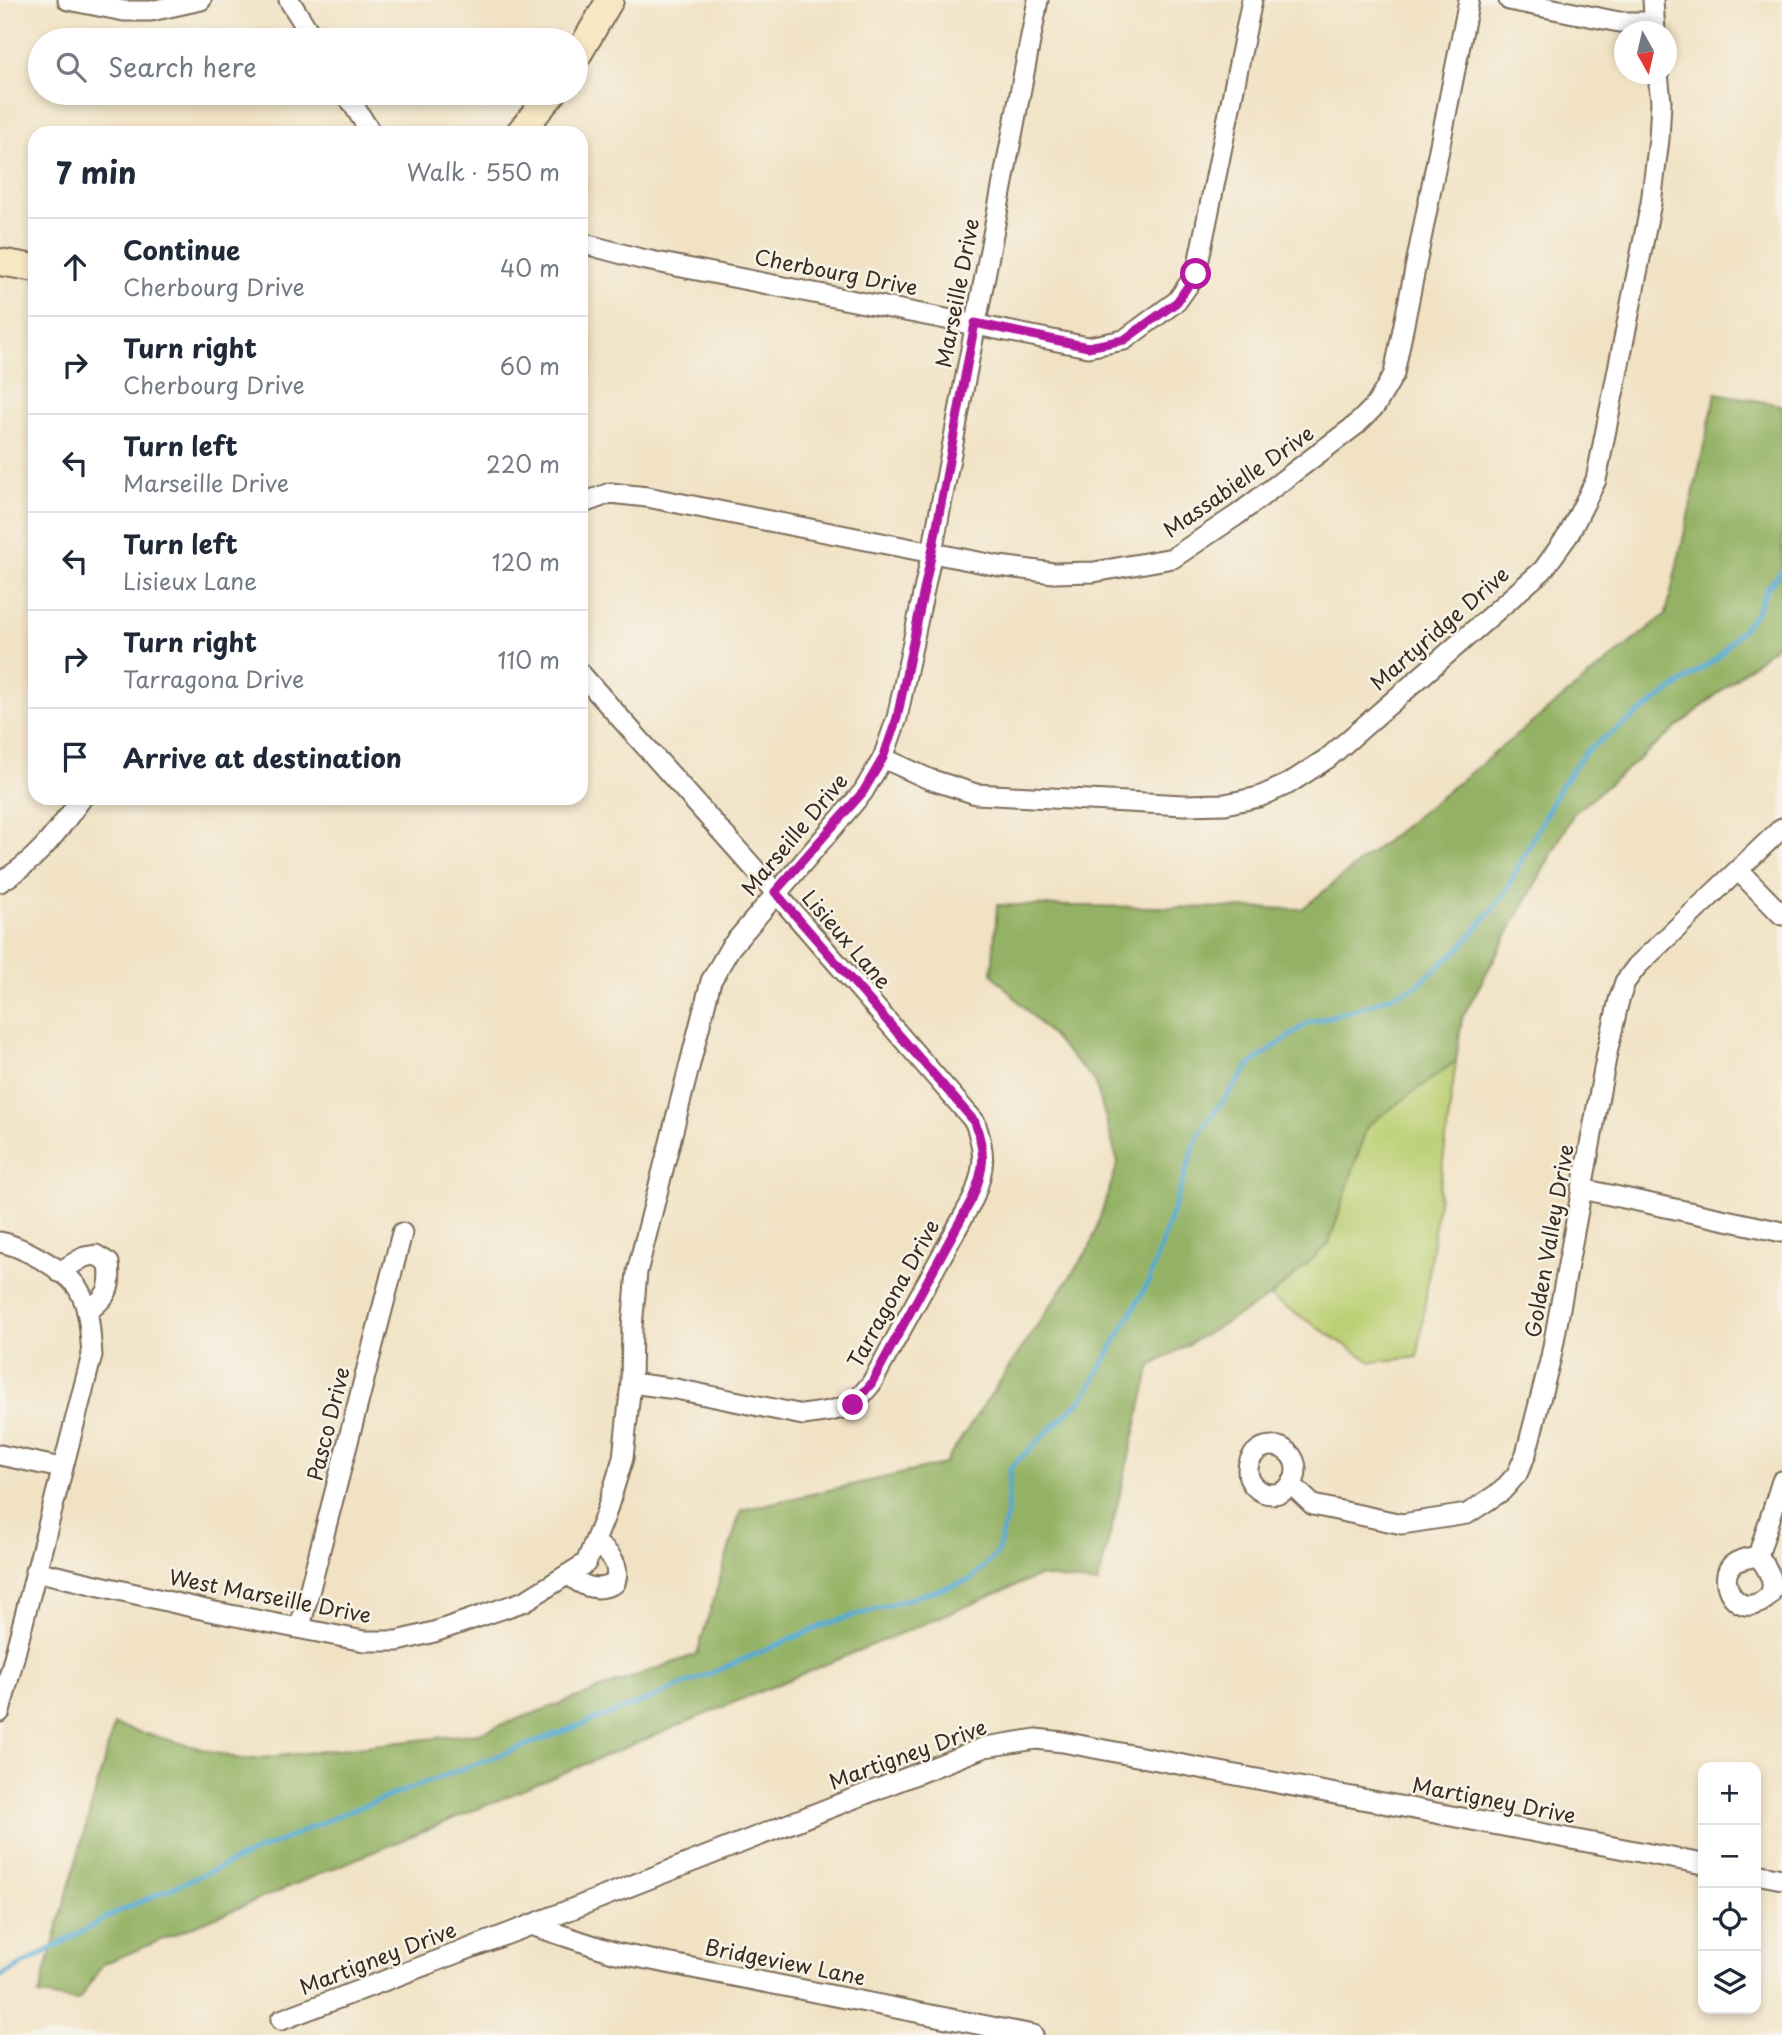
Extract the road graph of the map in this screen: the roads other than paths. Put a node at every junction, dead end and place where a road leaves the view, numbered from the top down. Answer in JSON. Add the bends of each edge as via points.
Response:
{"nodes":[{"id":1,"x":68,"y":0,"type":"edge"},
{"id":2,"x":201,"y":0,"type":"edge"},
{"id":3,"x":289,"y":0,"type":"edge"},
{"id":4,"x":610,"y":0,"type":"edge"},
{"id":5,"x":1038,"y":0,"type":"edge"},
{"id":6,"x":1252,"y":0,"type":"edge"},
{"id":7,"x":1469,"y":0,"type":"edge"},
{"id":8,"x":1509,"y":0,"type":"edge"},
{"id":9,"x":1653,"y":0,"type":"edge"},
{"id":10,"x":1614,"y":21,"type":"edge"},
{"id":11,"x":1654,"y":21,"type":"edge"},
{"id":12,"x":306,"y":28,"type":"edge"},
{"id":13,"x":588,"y":38,"type":"edge"},
{"id":14,"x":1659,"y":84,"type":"edge"},
{"id":15,"x":354,"y":105,"type":"edge"},
{"id":16,"x":543,"y":105,"type":"edge"},
{"id":17,"x":367,"y":126,"type":"edge"},
{"id":18,"x":525,"y":126,"type":"edge"},
{"id":19,"x":588,"y":245,"type":"edge"},
{"id":20,"x":0,"y":262,"type":"edge"},
{"id":21,"x":28,"y":267,"type":"edge"},
{"id":22,"x":975,"y":323,"type":"junction"},
{"id":23,"x":588,"y":501,"type":"edge"},
{"id":24,"x":932,"y":552,"type":"junction"},
{"id":25,"x":588,"y":682,"type":"edge"},
{"id":26,"x":883,"y":758,"type":"junction"},
{"id":27,"x":77,"y":805,"type":"edge"},
{"id":28,"x":1782,"y":828,"type":"edge"},
{"id":29,"x":1738,"y":870,"type":"junction"},
{"id":30,"x":0,"y":883,"type":"edge"},
{"id":31,"x":775,"y":892,"type":"junction"},
{"id":32,"x":1782,"y":915,"type":"edge"},
{"id":33,"x":984,"y":1148,"type":"joint"},
{"id":34,"x":1582,"y":1189,"type":"junction"},
{"id":35,"x":1782,"y":1232,"type":"edge"},
{"id":36,"x":402,"y":1233,"type":"dead end"},
{"id":37,"x":0,"y":1242,"type":"edge"},
{"id":38,"x":60,"y":1272,"type":"junction"},
{"id":39,"x":87,"y":1312,"type":"junction"},
{"id":40,"x":631,"y":1383,"type":"junction"},
{"id":41,"x":0,"y":1455,"type":"edge"},
{"id":42,"x":61,"y":1468,"type":"junction"},
{"id":43,"x":1782,"y":1481,"type":"edge"},
{"id":44,"x":1291,"y":1485,"type":"dead end"},
{"id":45,"x":595,"y":1544,"type":"junction"},
{"id":46,"x":1758,"y":1556,"type":"dead end"},
{"id":47,"x":578,"y":1569,"type":"junction"},
{"id":48,"x":35,"y":1571,"type":"junction"},
{"id":49,"x":300,"y":1627,"type":"junction"},
{"id":50,"x":5,"y":1671,"type":"edge"},
{"id":51,"x":0,"y":1712,"type":"edge"},
{"id":52,"x":1698,"y":1863,"type":"edge"},
{"id":53,"x":1761,"y":1875,"type":"edge"},
{"id":54,"x":1782,"y":1879,"type":"edge"},
{"id":55,"x":531,"y":1925,"type":"junction"},
{"id":56,"x":281,"y":2020,"type":"dead end"},
{"id":57,"x":1033,"y":2035,"type":"edge"}],
"edges":[{"from":1,"to":2,"type":"street","via":[[124,11],[151,11]]},
{"from":3,"to":12,"type":"street"},
{"from":4,"to":13,"type":"street"},
{"from":5,"to":22,"type":"street","name":"Marseille Drive"},
{"from":6,"to":22,"type":"street","name":"Cherbourg Drive","via":[[1206,236],[1196,274],[1177,302],[1124,340],[1088,347]]},
{"from":7,"to":24,"type":"street","name":"Massabielle Drive","via":[[1394,374],[1376,405],[1237,516],[1173,558],[1094,572],[1054,573]]},
{"from":8,"to":10,"type":"street"},
{"from":9,"to":11,"type":"street"},
{"from":14,"to":26,"type":"street","name":"Martyridge Drive","via":[[1659,139],[1651,203],[1596,480],[1569,534],[1543,570],[1328,758],[1259,797],[1184,805],[976,794]]},
{"from":15,"to":17,"type":"street"},
{"from":16,"to":18,"type":"street"},
{"from":19,"to":22,"type":"street","name":"Cherbourg Drive"},
{"from":20,"to":21,"type":"street"},
{"from":22,"to":24,"type":"street","name":"Marseille Drive"},
{"from":23,"to":24,"type":"street","name":"Massabielle Drive","via":[[610,493],[647,497]]},
{"from":24,"to":26,"type":"street","name":"Marseille Drive","via":[[897,718]]},
{"from":25,"to":31,"type":"street","name":"Lisieux Lane"},
{"from":26,"to":31,"type":"street","name":"Marseille Drive","via":[[863,792]]},
{"from":27,"to":30,"type":"street","via":[[23,869]]},
{"from":28,"to":29,"type":"street","name":"Golden Valley Drive"},
{"from":29,"to":32,"type":"street"},
{"from":29,"to":34,"type":"street","name":"Golden Valley Drive","via":[[1625,982]]},
{"from":31,"to":33,"type":"street","name":"Lisieux Lane","via":[[975,1122]]},
{"from":31,"to":40,"type":"street","name":"Marseille Drive","via":[[730,948],[711,981],[637,1272]]},
{"from":33,"to":40,"type":"street","name":"Tarragona Drive","via":[[983,1174],[972,1199],[871,1384],[853,1405],[803,1415]]},
{"from":34,"to":35,"type":"street"},
{"from":34,"to":44,"type":"street","name":"Golden Valley Drive","via":[[1542,1397],[1526,1454],[1502,1491],[1467,1514],[1402,1524],[1313,1505]]},
{"from":36,"to":49,"type":"street","name":"Pasco Drive"},
{"from":37,"to":38,"type":"street"},
{"from":38,"to":39,"type":"street","via":[[78,1289]]},
{"from":38,"to":39,"type":"street","via":[[84,1257],[96,1255],[109,1263],[111,1284]]},
{"from":39,"to":42,"type":"street","via":[[92,1355]]},
{"from":40,"to":45,"type":"street","name":"Marseille Drive","via":[[623,1458]]},
{"from":41,"to":42,"type":"street"},
{"from":42,"to":48,"type":"street"},
{"from":43,"to":46,"type":"street"},
{"from":45,"to":47,"type":"street","name":"Marseille Drive"},
{"from":45,"to":47,"type":"street","via":[[617,1565],[615,1583],[596,1588],[577,1582]]},
{"from":47,"to":49,"type":"street","name":"West Marseille Drive","via":[[525,1601],[398,1641],[364,1641]]},
{"from":48,"to":49,"type":"street","name":"West Marseille Drive"},
{"from":48,"to":50,"type":"street"},
{"from":50,"to":51,"type":"street"},
{"from":52,"to":55,"type":"street","name":"Martigney Drive","via":[[1036,1739],[985,1747]]},
{"from":53,"to":54,"type":"street"},
{"from":55,"to":56,"type":"street","name":"Martigney Drive"},
{"from":55,"to":57,"type":"street","name":"Bridgeview Lane","via":[[616,1953]]}]}
